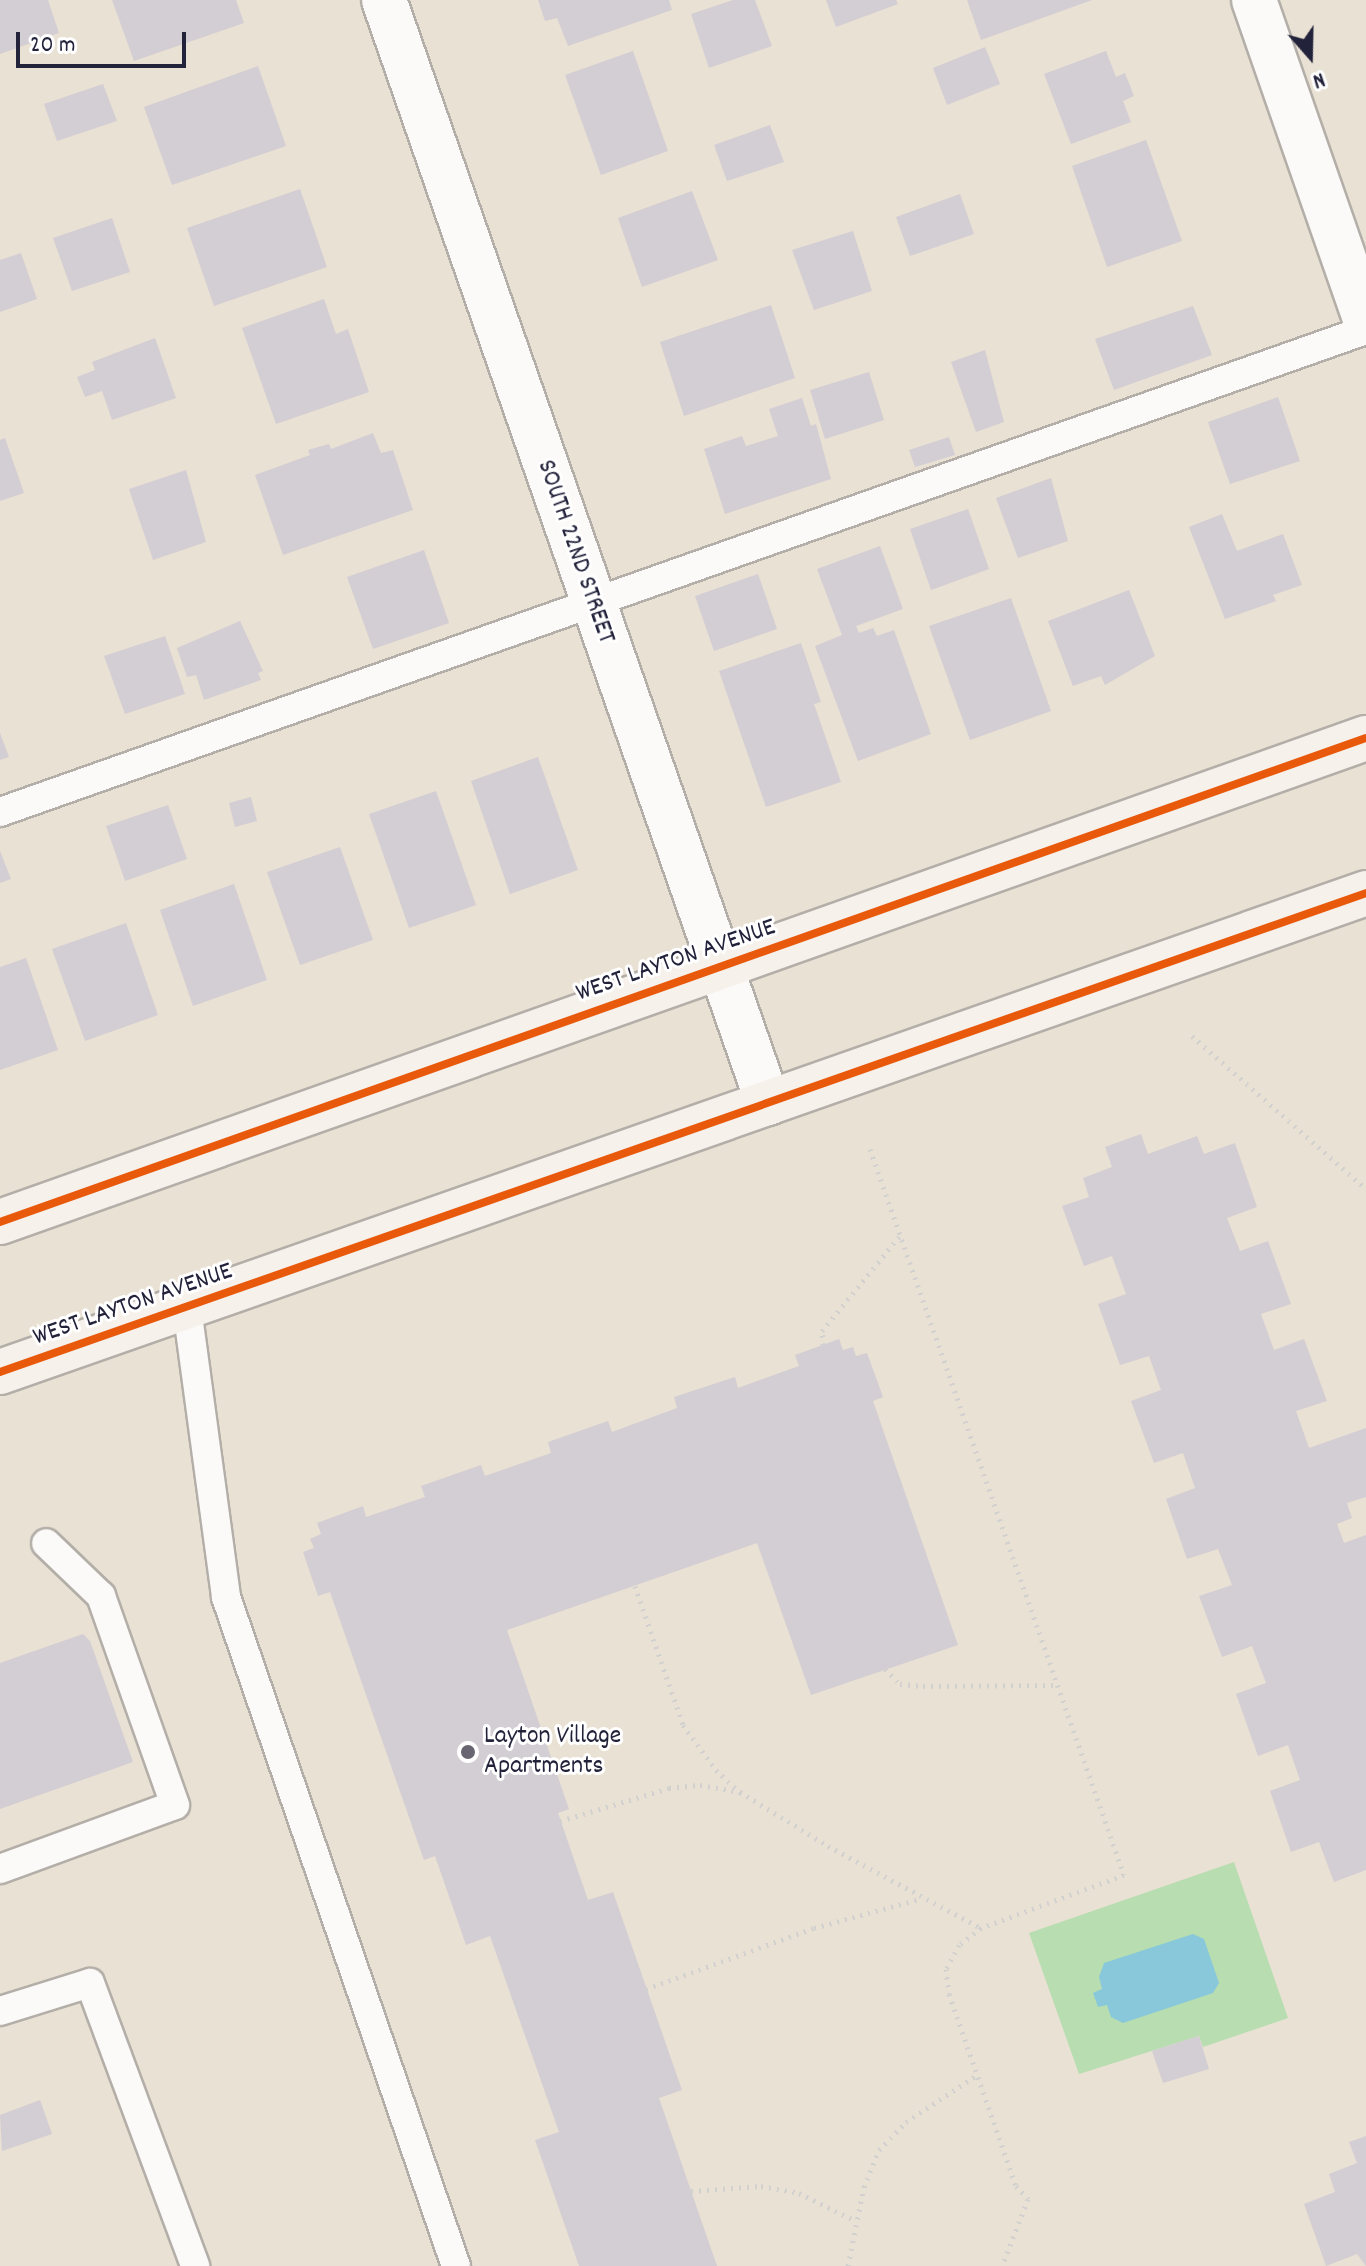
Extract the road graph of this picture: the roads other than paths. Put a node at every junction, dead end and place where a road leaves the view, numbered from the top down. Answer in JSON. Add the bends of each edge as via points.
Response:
{"nodes":[{"id":1,"x":384,"y":0,"type":"edge"},
{"id":2,"x":1254,"y":0,"type":"edge"},
{"id":3,"x":1366,"y":321,"type":"edge"},
{"id":4,"x":1366,"y":330,"type":"edge"},
{"id":5,"x":592,"y":599,"type":"junction"},
{"id":6,"x":1366,"y":738,"type":"edge"},
{"id":7,"x":0,"y":812,"type":"edge"},
{"id":8,"x":1366,"y":893,"type":"edge"},
{"id":9,"x":718,"y":967,"type":"junction"},
{"id":10,"x":768,"y":1103,"type":"junction"},
{"id":11,"x":0,"y":1222,"type":"edge"},
{"id":12,"x":187,"y":1308,"type":"junction"},
{"id":13,"x":0,"y":1372,"type":"edge"},
{"id":14,"x":46,"y":1543,"type":"dead end"},
{"id":15,"x":0,"y":1869,"type":"edge"},
{"id":16,"x":0,"y":2011,"type":"edge"},
{"id":17,"x":195,"y":2266,"type":"edge"},
{"id":18,"x":456,"y":2266,"type":"edge"}],
"edges":[{"from":1,"to":5,"type":"street","name":"SOUTH 22ND STREET"},
{"from":2,"to":3,"type":"street"},
{"from":4,"to":5,"type":"lane"},
{"from":5,"to":7,"type":"lane"},
{"from":5,"to":9,"type":"street","name":"SOUTH 22ND STREET"},
{"from":6,"to":9,"type":"main road","name":"WEST LAYTON AVENUE"},
{"from":8,"to":10,"type":"main road","name":"WEST LAYTON AVENUE"},
{"from":9,"to":10,"type":"street","name":"SOUTH 22ND STREET"},
{"from":9,"to":11,"type":"main road","name":"WEST LAYTON AVENUE"},
{"from":10,"to":12,"type":"main road","name":"WEST LAYTON AVENUE"},
{"from":12,"to":13,"type":"main road","name":"WEST LAYTON AVENUE"},
{"from":12,"to":18,"type":"lane","via":[[226,1597]]},
{"from":14,"to":15,"type":"lane","via":[[101,1596],[175,1805]]},
{"from":16,"to":17,"type":"lane","via":[[90,1983]]}]}
